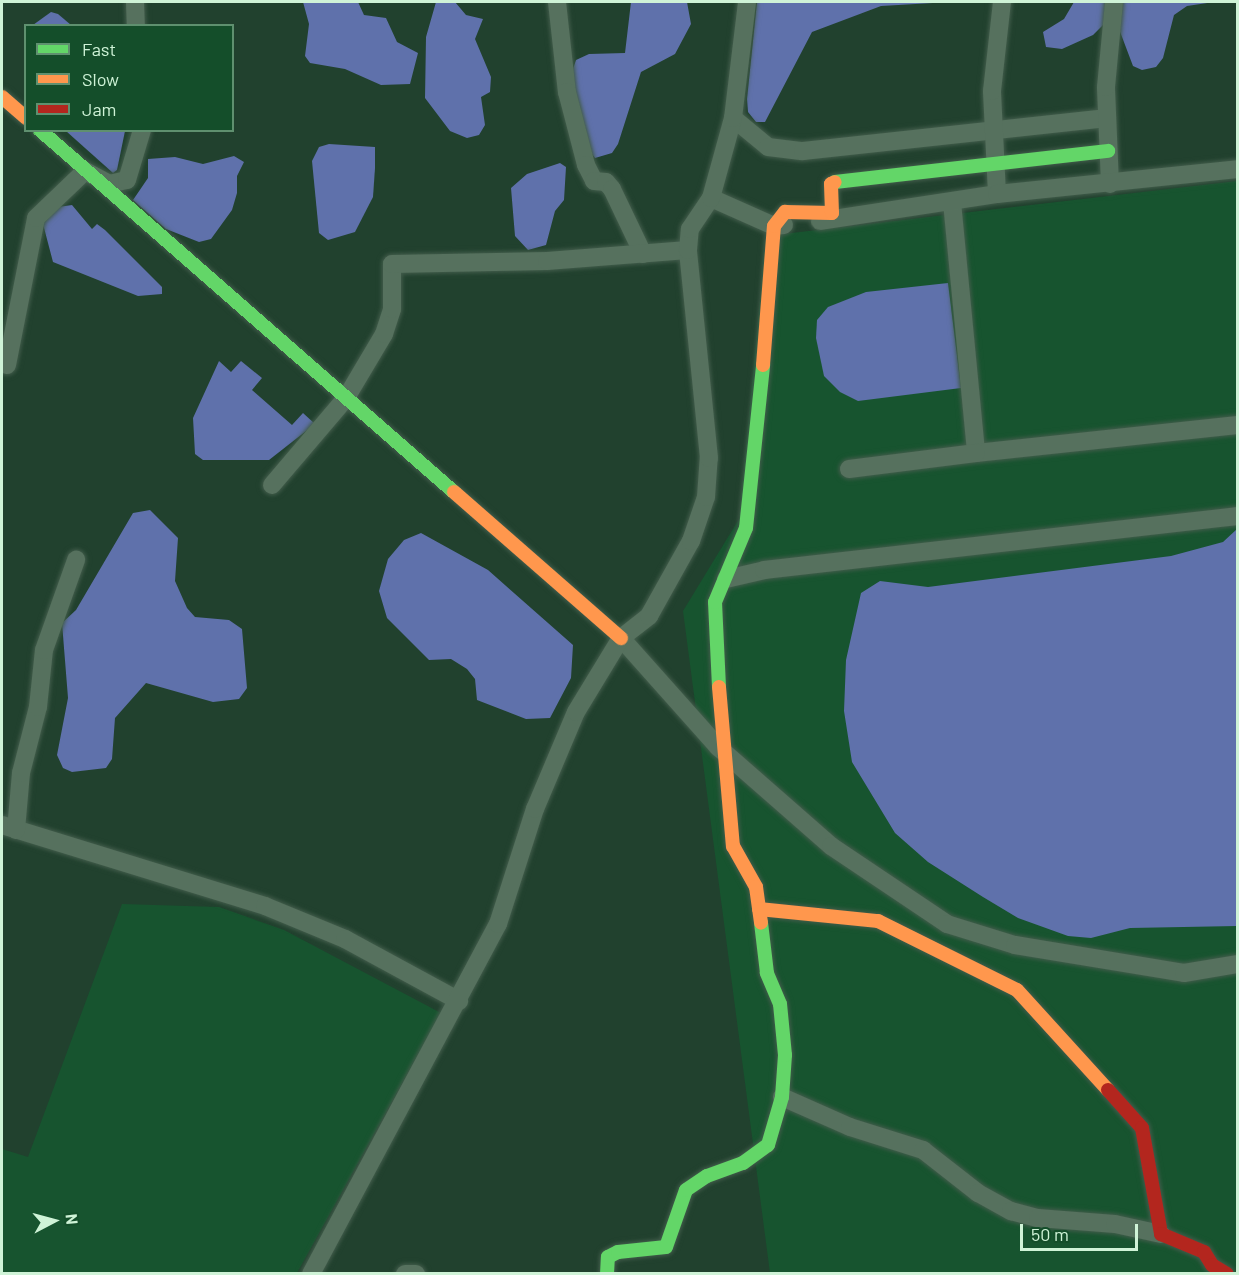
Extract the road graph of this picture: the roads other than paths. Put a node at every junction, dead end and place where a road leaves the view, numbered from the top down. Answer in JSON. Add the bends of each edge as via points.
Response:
{"nodes":[{"id":1,"x":135,"y":2,"type":"edge"},
{"id":2,"x":557,"y":2,"type":"edge"},
{"id":3,"x":747,"y":2,"type":"edge"},
{"id":4,"x":1002,"y":2,"type":"edge"},
{"id":5,"x":1114,"y":2,"type":"edge"},
{"id":6,"x":136,"y":24,"type":"edge"},
{"id":7,"x":2,"y":97,"type":"edge"},
{"id":8,"x":24,"y":116,"type":"edge"},
{"id":9,"x":733,"y":118,"type":"junction"},
{"id":10,"x":1107,"y":118,"type":"junction"},
{"id":11,"x":994,"y":131,"type":"junction"},
{"id":12,"x":42,"y":132,"type":"edge"},
{"id":13,"x":141,"y":132,"type":"edge"},
{"id":14,"x":1108,"y":151,"type":"junction"},
{"id":15,"x":995,"y":163,"type":"junction"},
{"id":16,"x":1238,"y":169,"type":"edge"},
{"id":17,"x":86,"y":171,"type":"junction"},
{"id":18,"x":1110,"y":184,"type":"junction"},
{"id":19,"x":996,"y":194,"type":"junction"},
{"id":20,"x":711,"y":198,"type":"junction"},
{"id":21,"x":952,"y":202,"type":"junction"},
{"id":22,"x":774,"y":226,"type":"junction"},
{"id":23,"x":688,"y":250,"type":"junction"},
{"id":24,"x":643,"y":254,"type":"junction"},
{"id":25,"x":7,"y":365,"type":"dead end"},
{"id":26,"x":346,"y":398,"type":"junction"},
{"id":27,"x":1238,"y":425,"type":"edge"},
{"id":28,"x":976,"y":453,"type":"junction"},
{"id":29,"x":849,"y":469,"type":"dead end"},
{"id":30,"x":272,"y":485,"type":"dead end"},
{"id":31,"x":1238,"y":516,"type":"edge"},
{"id":32,"x":76,"y":560,"type":"dead end"},
{"id":33,"x":726,"y":579,"type":"junction"},
{"id":34,"x":621,"y":638,"type":"junction"},
{"id":35,"x":723,"y":752,"type":"junction"},
{"id":36,"x":9,"y":828,"type":"edge"},
{"id":37,"x":759,"y":909,"type":"junction"},
{"id":38,"x":1238,"y":964,"type":"edge"},
{"id":39,"x":459,"y":1000,"type":"junction"},
{"id":40,"x":782,"y":1097,"type":"junction"},
{"id":41,"x":1161,"y":1234,"type":"junction"},
{"id":42,"x":311,"y":1274,"type":"edge"},
{"id":43,"x":405,"y":1274,"type":"edge"},
{"id":44,"x":416,"y":1274,"type":"edge"},
{"id":45,"x":607,"y":1274,"type":"edge"},
{"id":46,"x":1227,"y":1274,"type":"edge"}],
"edges":[{"from":1,"to":6,"type":"street"},
{"from":2,"to":24,"type":"street","via":[[567,92],[586,165],[594,181],[606,182],[612,189]]},
{"from":3,"to":9,"type":"street"},
{"from":4,"to":11,"type":"street","via":[[992,90]]},
{"from":5,"to":10,"type":"street"},
{"from":7,"to":8,"type":"street"},
{"from":9,"to":11,"type":"street","via":[[768,147],[803,151]]},
{"from":9,"to":20,"type":"street"},
{"from":10,"to":11,"type":"street"},
{"from":10,"to":14,"type":"street"},
{"from":11,"to":15,"type":"street"},
{"from":12,"to":17,"type":"street"},
{"from":13,"to":17,"type":"street","via":[[127,180],[109,183]]},
{"from":14,"to":15,"type":"street"},
{"from":14,"to":18,"type":"street"},
{"from":15,"to":19,"type":"street"},
{"from":15,"to":22,"type":"street","via":[[842,178],[831,184],[832,213],[785,212]]},
{"from":16,"to":18,"type":"street"},
{"from":17,"to":25,"type":"street","via":[[36,218]]},
{"from":17,"to":26,"type":"street"},
{"from":18,"to":19,"type":"street"},
{"from":19,"to":21,"type":"street"},
{"from":20,"to":22,"type":"street"},
{"from":20,"to":23,"type":"street","via":[[690,229]]},
{"from":21,"to":22,"type":"street"},
{"from":21,"to":28,"type":"street"},
{"from":22,"to":33,"type":"street","via":[[754,484],[746,528]]},
{"from":23,"to":24,"type":"street"},
{"from":23,"to":34,"type":"street","via":[[705,386],[706,497],[671,583],[649,616]]},
{"from":24,"to":26,"type":"street","via":[[392,264],[392,309],[384,334]]},
{"from":26,"to":30,"type":"street"},
{"from":26,"to":34,"type":"street"},
{"from":27,"to":28,"type":"street"},
{"from":28,"to":29,"type":"street"},
{"from":31,"to":33,"type":"street","via":[[764,570]]},
{"from":32,"to":36,"type":"street","via":[[45,650],[38,707]]},
{"from":33,"to":35,"type":"street","via":[[716,602],[714,623]]},
{"from":34,"to":35,"type":"street"},
{"from":34,"to":39,"type":"street","via":[[554,759],[498,924]]},
{"from":35,"to":37,"type":"street","via":[[733,846],[752,875]]},
{"from":35,"to":38,"type":"street","via":[[831,846],[947,924],[1015,945],[1173,971]]},
{"from":36,"to":39,"type":"street","via":[[265,906],[345,939]]},
{"from":37,"to":40,"type":"street","via":[[766,973],[783,1021]]},
{"from":37,"to":41,"type":"street","via":[[878,921],[1017,990],[1077,1059],[1123,1101],[1142,1128]]},
{"from":39,"to":42,"type":"street"},
{"from":40,"to":41,"type":"street","via":[[850,1127],[923,1150],[978,1193],[1011,1211]]},
{"from":40,"to":45,"type":"street","via":[[768,1145],[743,1163],[707,1176],[686,1190],[666,1247],[618,1252],[608,1257]]},
{"from":41,"to":46,"type":"street","via":[[1204,1252],[1212,1265]]},
{"from":43,"to":44,"type":"street"}]}
